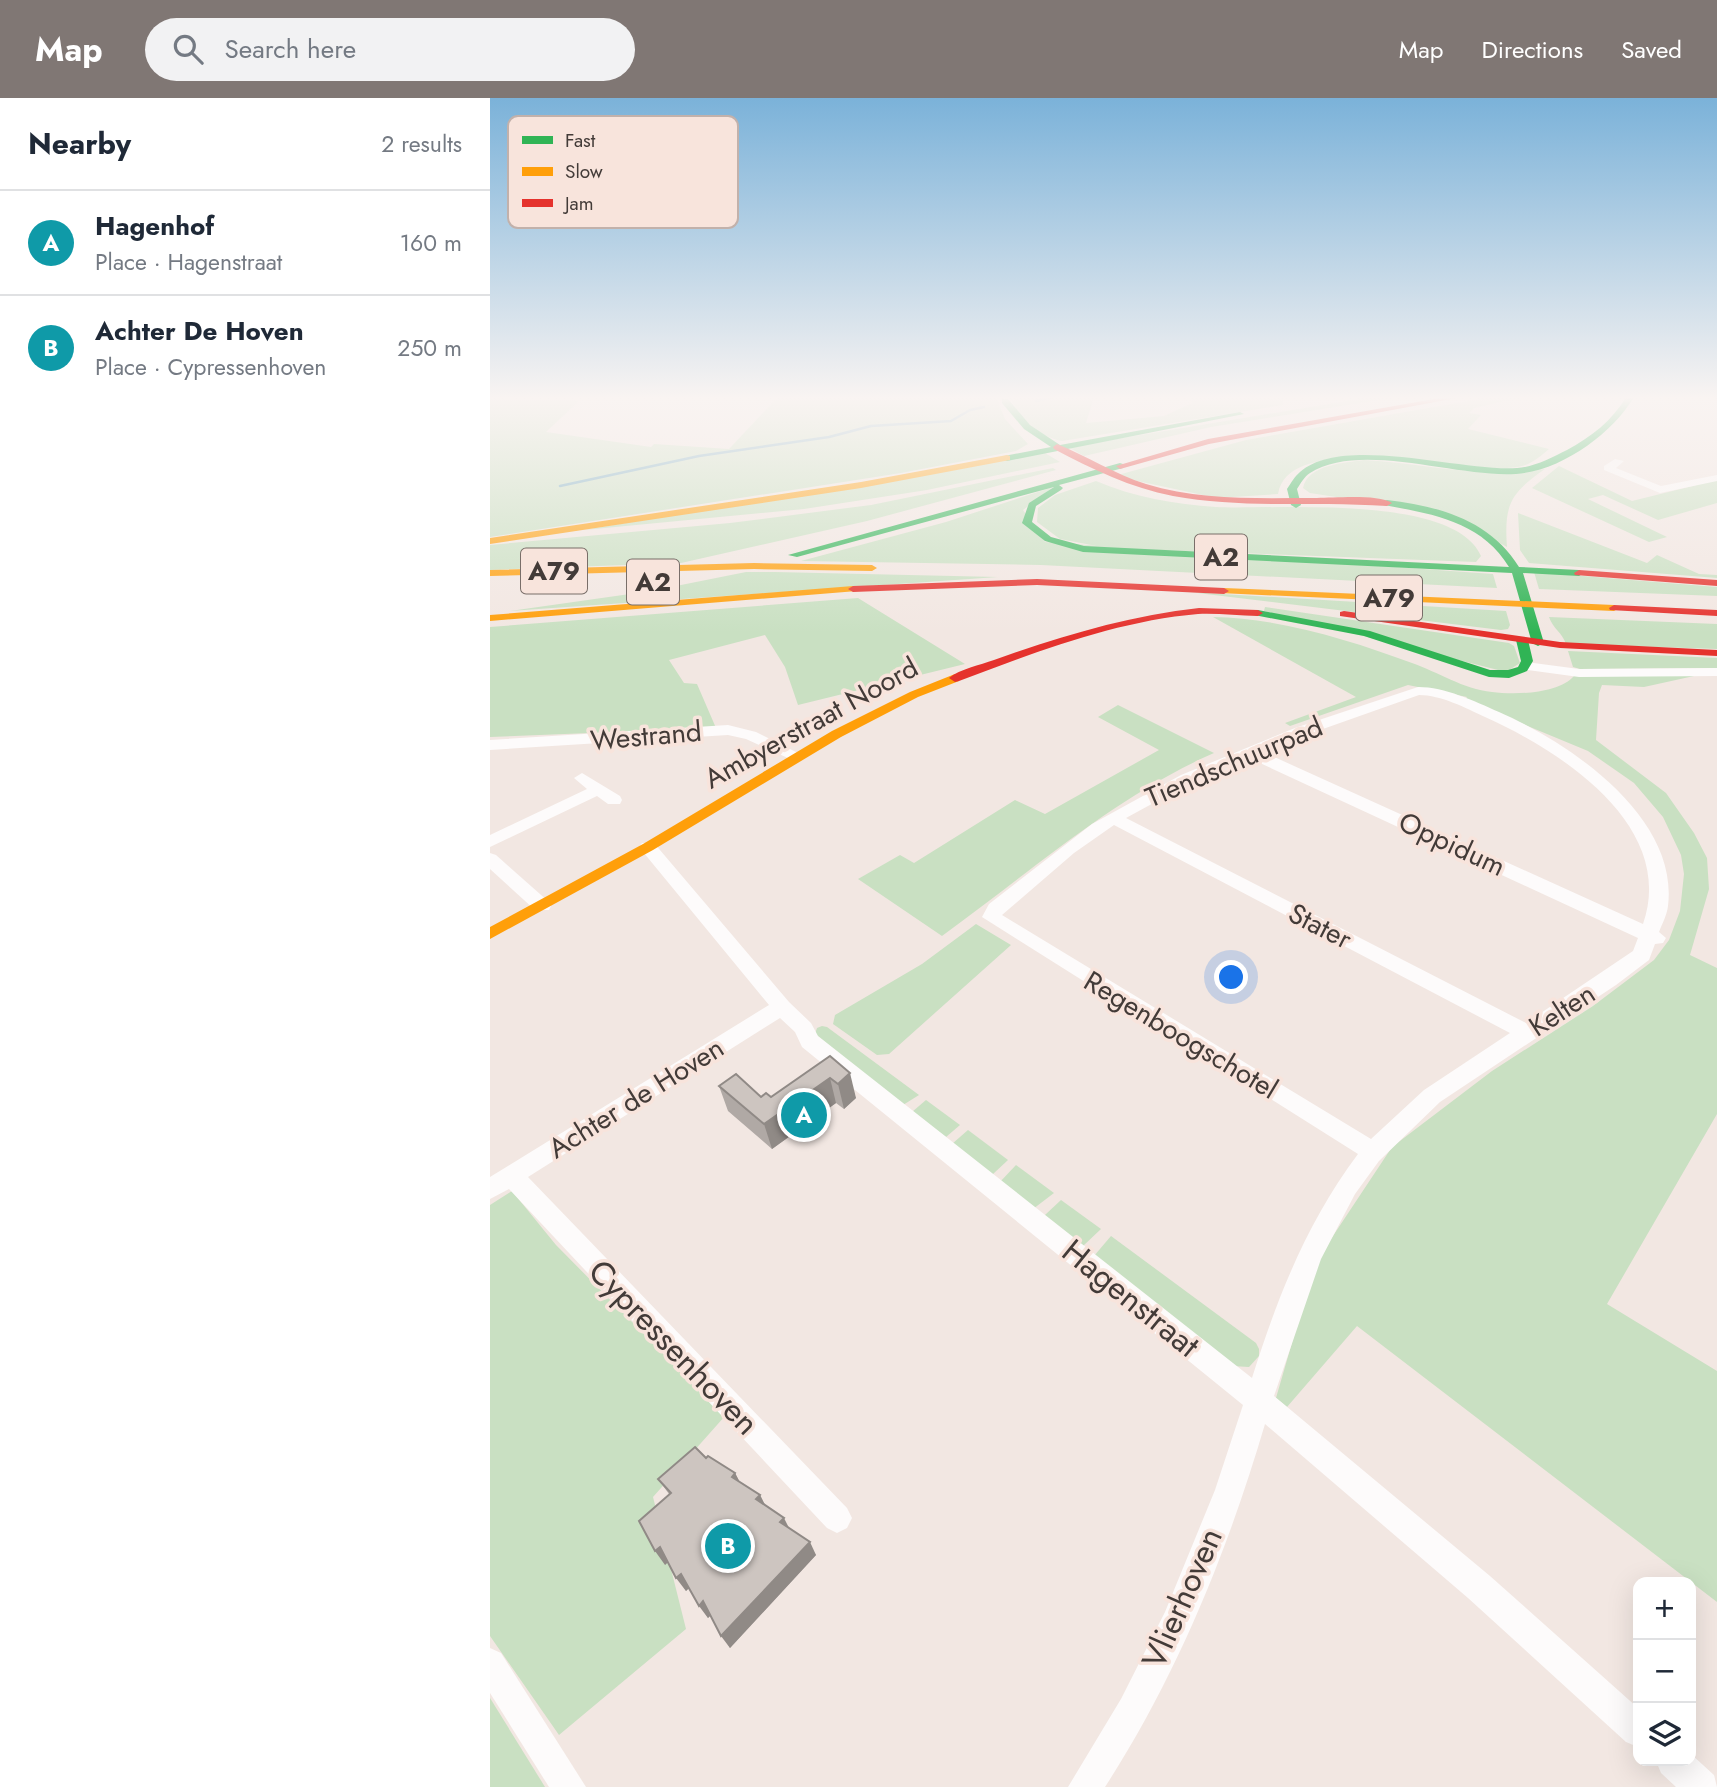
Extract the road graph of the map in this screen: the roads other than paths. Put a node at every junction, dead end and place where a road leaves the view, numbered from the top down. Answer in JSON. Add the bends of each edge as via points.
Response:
{"nodes":[{"id":1,"x":909,"y":476,"type":"edge"},
{"id":2,"x":1060,"y":476,"type":"edge"},
{"id":3,"x":1066,"y":476,"type":"edge"},
{"id":4,"x":1097,"y":476,"type":"edge"},
{"id":5,"x":1300,"y":476,"type":"edge"},
{"id":6,"x":1626,"y":476,"type":"edge"},
{"id":7,"x":1717,"y":478,"type":"edge"},
{"id":8,"x":1295,"y":502,"type":"junction"},
{"id":9,"x":742,"y":520,"type":"dead end"},
{"id":10,"x":490,"y":542,"type":"edge"},
{"id":11,"x":777,"y":555,"type":"junction"},
{"id":12,"x":887,"y":568,"type":"dead end"},
{"id":13,"x":939,"y":569,"type":"dead end"},
{"id":14,"x":1507,"y":569,"type":"junction"},
{"id":15,"x":490,"y":573,"type":"edge"},
{"id":16,"x":490,"y":581,"type":"edge"},
{"id":17,"x":1061,"y":582,"type":"junction"},
{"id":18,"x":1717,"y":583,"type":"edge"},
{"id":19,"x":630,"y":586,"type":"dead end"},
{"id":20,"x":544,"y":587,"type":"dead end"},
{"id":21,"x":1513,"y":587,"type":"junction"},
{"id":22,"x":583,"y":594,"type":"dead end"},
{"id":23,"x":1717,"y":603,"type":"edge"},
{"id":24,"x":490,"y":605,"type":"edge"},
{"id":25,"x":1222,"y":612,"type":"junction"},
{"id":26,"x":1717,"y":614,"type":"edge"},
{"id":27,"x":490,"y":618,"type":"edge"},
{"id":28,"x":1530,"y":641,"type":"junction"},
{"id":29,"x":1717,"y":653,"type":"edge"},
{"id":30,"x":1526,"y":666,"type":"junction"},
{"id":31,"x":1543,"y":668,"type":"junction"},
{"id":32,"x":1717,"y":672,"type":"edge"},
{"id":33,"x":490,"y":746,"type":"edge"},
{"id":34,"x":1247,"y":751,"type":"junction"},
{"id":35,"x":796,"y":756,"type":"junction"},
{"id":36,"x":582,"y":778,"type":"dead end"},
{"id":37,"x":598,"y":789,"type":"junction"},
{"id":38,"x":614,"y":800,"type":"dead end"},
{"id":39,"x":1113,"y":818,"type":"junction"},
{"id":40,"x":1656,"y":818,"type":"dead end"},
{"id":41,"x":490,"y":842,"type":"edge"},
{"id":42,"x":648,"y":847,"type":"junction"},
{"id":43,"x":490,"y":859,"type":"edge"},
{"id":44,"x":1677,"y":877,"type":"dead end"},
{"id":45,"x":542,"y":906,"type":"junction"},
{"id":46,"x":991,"y":917,"type":"joint"},
{"id":47,"x":490,"y":934,"type":"edge"},
{"id":48,"x":1656,"y":938,"type":"junction"},
{"id":49,"x":782,"y":1007,"type":"junction"},
{"id":50,"x":1527,"y":1033,"type":"junction"},
{"id":51,"x":1373,"y":1152,"type":"junction"},
{"id":52,"x":501,"y":1182,"type":"edge"},
{"id":53,"x":1258,"y":1400,"type":"junction"},
{"id":54,"x":837,"y":1518,"type":"dead end"},
{"id":55,"x":490,"y":1664,"type":"edge"},
{"id":56,"x":1633,"y":1726,"type":"edge"},
{"id":57,"x":1678,"y":1766,"type":"edge"},
{"id":58,"x":1093,"y":1783,"type":"edge"},
{"id":59,"x":569,"y":1787,"type":"edge"},
{"id":60,"x":1702,"y":1787,"type":"edge"}],
"edges":[{"from":1,"to":10,"type":"main road"},
{"from":2,"to":11,"type":"main road","number":"A2","via":[[855,540]]},
{"from":3,"to":14,"type":"main road","number":"A2","via":[[1027,512],[1031,528],[1053,541],[1107,552]]},
{"from":4,"to":8,"type":"main road","via":[[1150,495],[1223,505]]},
{"from":5,"to":8,"type":"main road","via":[[1292,489]]},
{"from":6,"to":7,"type":"street","via":[[1660,491]]},
{"from":8,"to":14,"type":"main road","via":[[1374,500],[1443,515],[1490,538],[1505,551]]},
{"from":9,"to":10,"type":"main road"},
{"from":11,"to":12,"type":"main road","number":"A79"},
{"from":11,"to":15,"type":"main road","number":"A79"},
{"from":11,"to":16,"type":"main road","number":"A79"},
{"from":11,"to":19,"type":"main road","number":"A2"},
{"from":11,"to":20,"type":"main road","number":"A2"},
{"from":13,"to":23,"type":"main road","number":"A79","via":[[1189,576]]},
{"from":14,"to":18,"type":"main road"},
{"from":14,"to":21,"type":"main road"},
{"from":17,"to":26,"type":"main road","number":"A79"},
{"from":17,"to":27,"type":"main road","number":"A79","via":[[904,586]]},
{"from":17,"to":28,"type":"main road","number":"A79","via":[[1265,604]]},
{"from":21,"to":28,"type":"main road","via":[[1530,615]]},
{"from":21,"to":28,"type":"main road","via":[[1513,614]]},
{"from":22,"to":24,"type":"main road"},
{"from":25,"to":30,"type":"main road","name":"Ambyerstraat Noord","via":[[1252,611],[1345,628],[1489,673],[1512,674]]},
{"from":25,"to":31,"type":"main road","name":"Ambyerstraat Noord","via":[[1351,635],[1489,682],[1523,682]]},
{"from":25,"to":35,"type":"main road","name":"Ambyerstraat Noord","via":[[1157,616],[992,662],[897,700]]},
{"from":28,"to":29,"type":"main road","number":"A79"},
{"from":28,"to":30,"type":"main road"},
{"from":28,"to":31,"type":"main road"},
{"from":30,"to":31,"type":"street"},
{"from":31,"to":32,"type":"street","via":[[1579,673]]},
{"from":33,"to":35,"type":"street","name":"Westrand","via":[[723,730],[751,735]]},
{"from":34,"to":39,"type":"street","name":"Tiendschuurpad"},
{"from":34,"to":40,"type":"street","name":"Tiendschuurpad","via":[[1429,691],[1520,724],[1583,755],[1623,783]]},
{"from":34,"to":48,"type":"street","name":"Oppidum"},
{"from":35,"to":42,"type":"main road","name":"Ambyerstraat Noord"},
{"from":36,"to":37,"type":"street"},
{"from":37,"to":38,"type":"street"},
{"from":37,"to":41,"type":"street"},
{"from":39,"to":46,"type":"street","name":"Tiendschuurpad","via":[[996,908]]},
{"from":39,"to":50,"type":"street","name":"Stater"},
{"from":42,"to":45,"type":"main road","name":"Ambyerstraat Noord"},
{"from":42,"to":49,"type":"street","name":"Hagenstraat"},
{"from":43,"to":45,"type":"street"},
{"from":44,"to":48,"type":"street","name":"Kelten","via":[[1673,901]]},
{"from":45,"to":47,"type":"main road","name":"Ambyerstraat Noord"},
{"from":46,"to":51,"type":"street","name":"Regenboogschotel"},
{"from":48,"to":50,"type":"street","name":"Kelten","via":[[1624,970]]},
{"from":49,"to":52,"type":"street","name":"Achter de Hoven"},
{"from":49,"to":53,"type":"street","name":"Hagenstraat","via":[[804,1028],[809,1041]]},
{"from":50,"to":51,"type":"street","name":"Kelten","via":[[1425,1103]]},
{"from":51,"to":53,"type":"street","name":"Kelten","via":[[1329,1214],[1311,1249]]},
{"from":52,"to":54,"type":"street","name":"Cypressenhoven"},
{"from":53,"to":56,"type":"street","name":"Hagenstraat","via":[[1479,1587]]},
{"from":53,"to":58,"type":"street","name":"Vlierhoven","via":[[1211,1537],[1171,1629]]},
{"from":55,"to":59,"type":"street"},
{"from":57,"to":60,"type":"street"}]}
